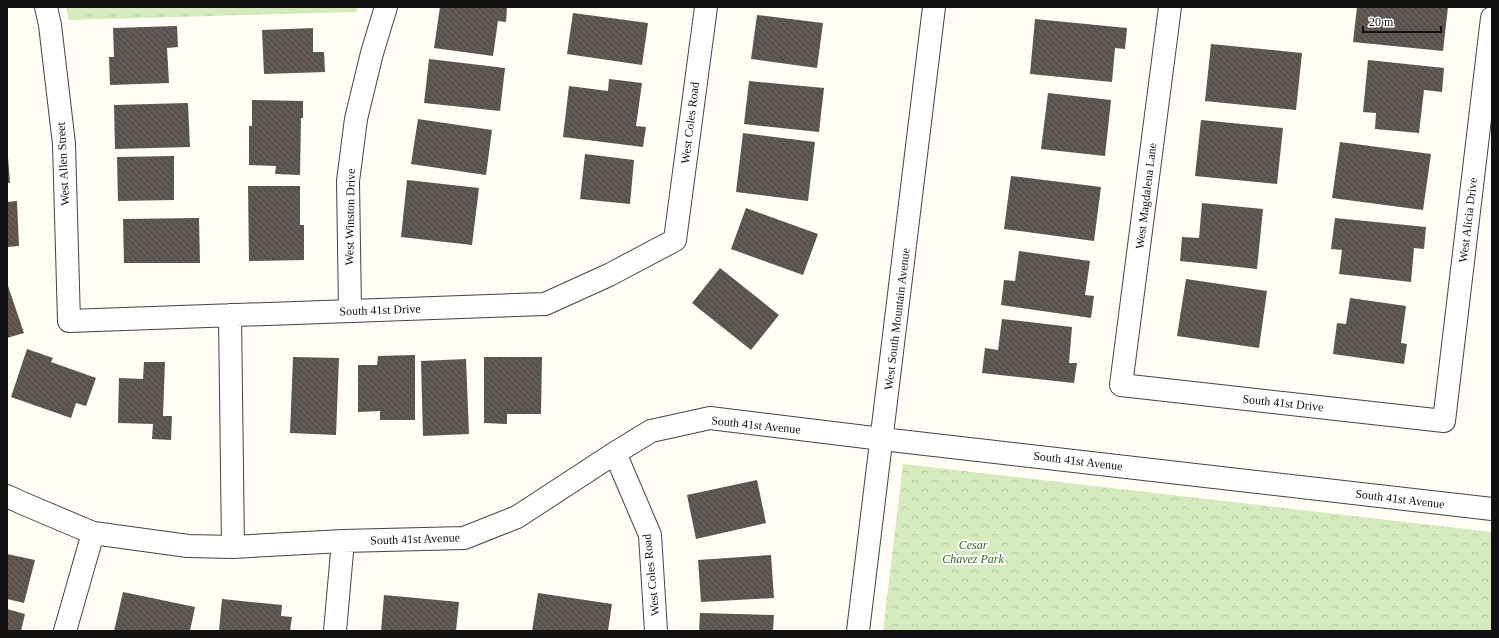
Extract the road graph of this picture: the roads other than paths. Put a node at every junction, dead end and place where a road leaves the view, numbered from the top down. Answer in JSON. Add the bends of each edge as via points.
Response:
{"nodes":[{"id":1,"x":46,"y":7,"type":"edge"},
{"id":2,"x":386,"y":7,"type":"edge"},
{"id":3,"x":706,"y":7,"type":"edge"},
{"id":4,"x":934,"y":7,"type":"edge"},
{"id":5,"x":1170,"y":7,"type":"edge"},
{"id":6,"x":1492,"y":18,"type":"edge"},
{"id":7,"x":675,"y":240,"type":"joint"},
{"id":8,"x":350,"y":311,"type":"junction"},
{"id":9,"x":230,"y":315,"type":"junction"},
{"id":10,"x":69,"y":321,"type":"joint"},
{"id":11,"x":1122,"y":384,"type":"joint"},
{"id":12,"x":1444,"y":421,"type":"joint"},
{"id":13,"x":882,"y":439,"type":"junction"},
{"id":14,"x":615,"y":453,"type":"junction"},
{"id":15,"x":7,"y":496,"type":"edge"},
{"id":16,"x":1492,"y":510,"type":"edge"},
{"id":17,"x":93,"y":533,"type":"junction"},
{"id":18,"x":343,"y":541,"type":"junction"},
{"id":19,"x":233,"y":547,"type":"junction"},
{"id":20,"x":65,"y":631,"type":"edge"},
{"id":21,"x":335,"y":631,"type":"edge"},
{"id":22,"x":656,"y":631,"type":"edge"},
{"id":23,"x":858,"y":631,"type":"edge"}],
"edges":[{"from":1,"to":10,"type":"street","name":"West Allen Street","via":[[64,144]]},
{"from":2,"to":8,"type":"street","name":"West Winston Drive","via":[[356,119],[349,173]]},
{"from":3,"to":7,"type":"street","name":"West Coles Road"},
{"from":4,"to":13,"type":"street","name":"West South Mountain Avenue"},
{"from":5,"to":11,"type":"street","name":"West Magdalena Lane"},
{"from":6,"to":12,"type":"street","name":"West Alicia Drive"},
{"from":7,"to":8,"type":"street","name":"South 41st Drive","via":[[545,304]]},
{"from":8,"to":9,"type":"street","name":"South 41st Drive"},
{"from":9,"to":10,"type":"street","name":"South 41st Drive"},
{"from":9,"to":19,"type":"street"},
{"from":11,"to":12,"type":"street","name":"South 41st Drive"},
{"from":13,"to":14,"type":"street","name":"South 41st Avenue","via":[[710,418],[651,431]]},
{"from":13,"to":16,"type":"street","name":"South 41st Avenue"},
{"from":13,"to":23,"type":"street","name":"West South Mountain Avenue"},
{"from":14,"to":18,"type":"street","name":"South 41st Avenue","via":[[518,517],[464,538]]},
{"from":14,"to":22,"type":"street","name":"West Coles Road","via":[[650,535]]},
{"from":15,"to":17,"type":"street","name":"South 41st Avenue"},
{"from":17,"to":19,"type":"street","name":"South 41st Avenue","via":[[188,546]]},
{"from":17,"to":20,"type":"street"},
{"from":18,"to":19,"type":"street","name":"South 41st Avenue"},
{"from":18,"to":21,"type":"street"}]}
